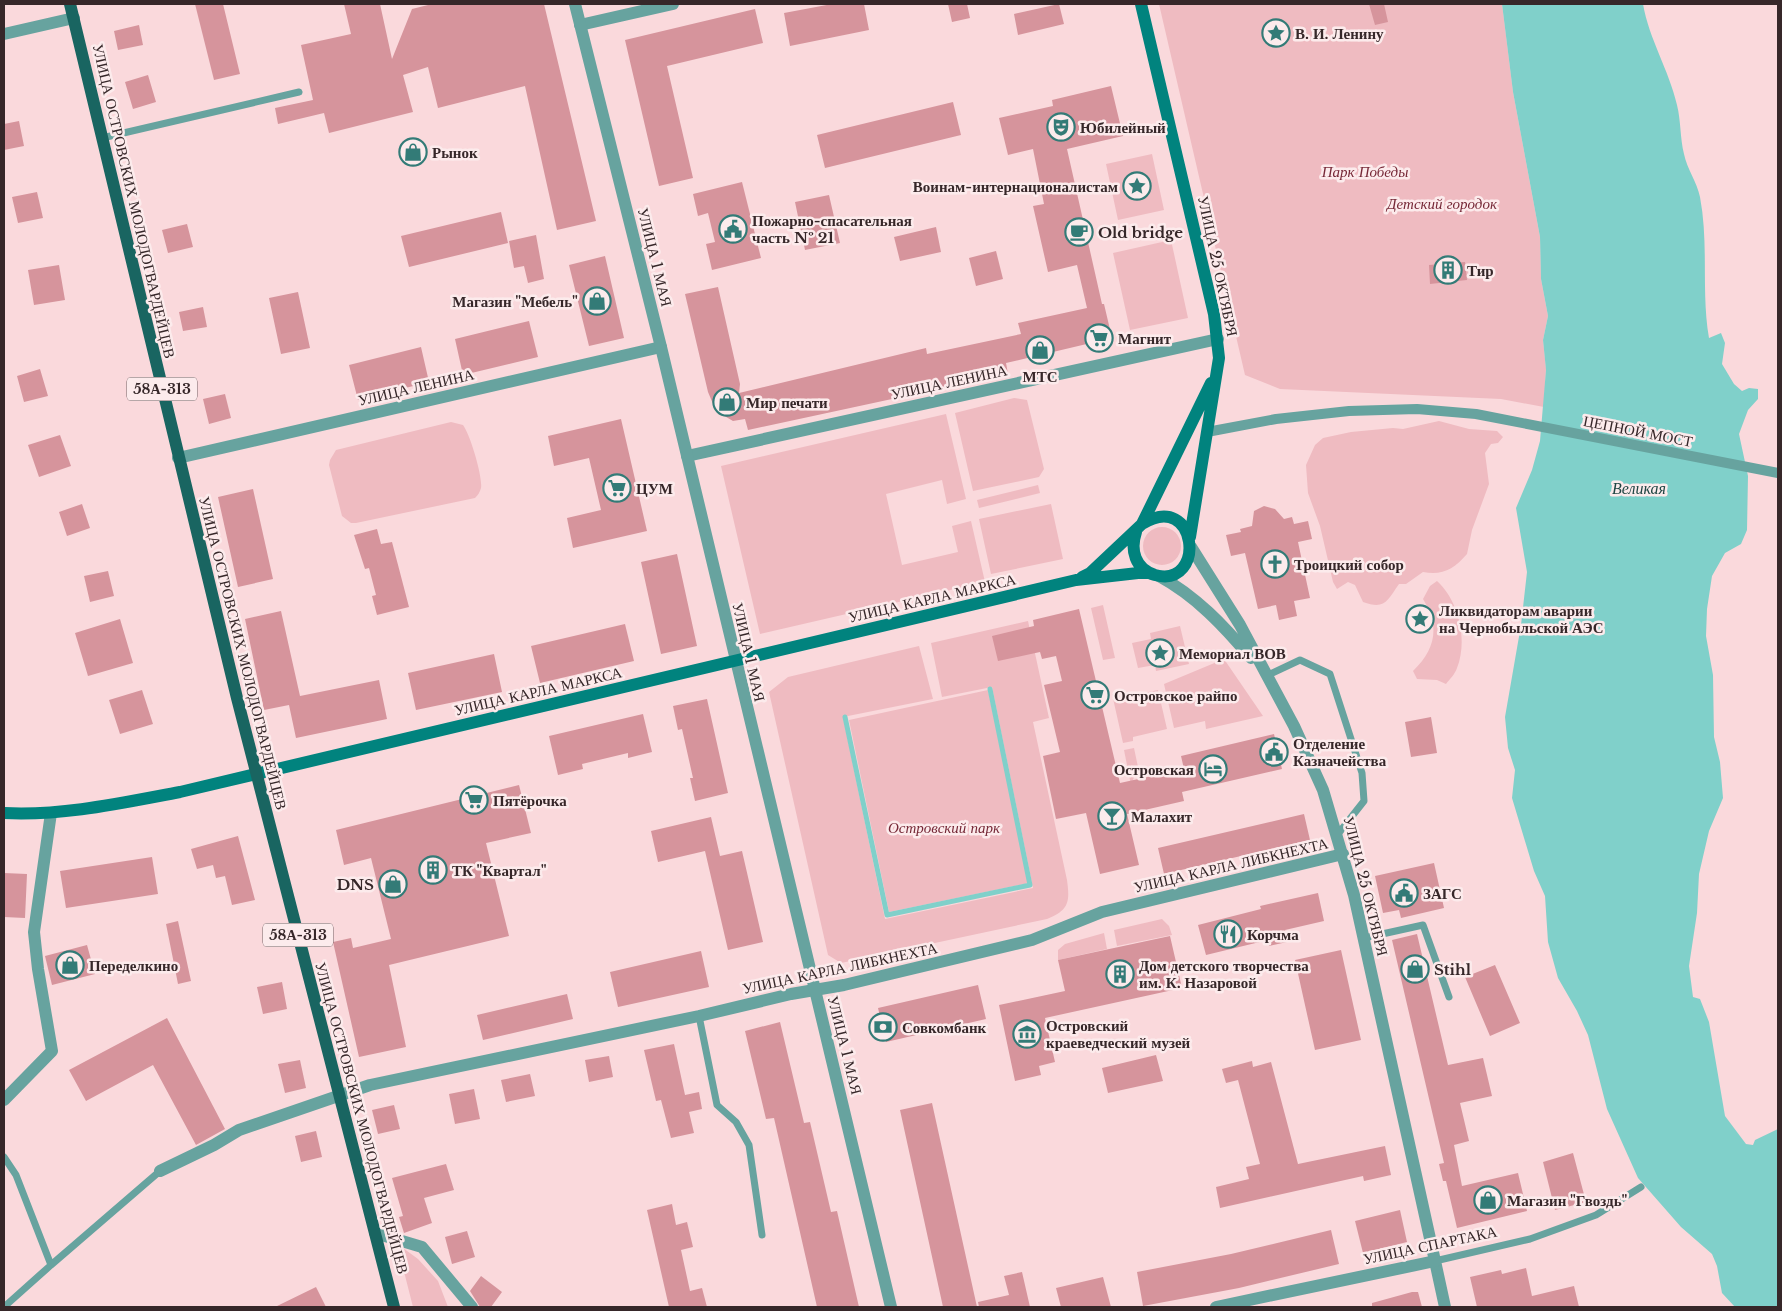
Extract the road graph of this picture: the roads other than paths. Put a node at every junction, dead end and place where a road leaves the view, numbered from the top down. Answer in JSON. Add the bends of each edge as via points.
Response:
{"nodes":[{"id":1,"x":70,"y":4,"type":"edge"},
{"id":2,"x":575,"y":4,"type":"edge"},
{"id":3,"x":672,"y":4,"type":"edge"},
{"id":4,"x":1141,"y":4,"type":"edge"},
{"id":5,"x":74,"y":18,"type":"junction"},
{"id":6,"x":580,"y":25,"type":"junction"},
{"id":7,"x":4,"y":34,"type":"edge"},
{"id":8,"x":299,"y":92,"type":"dead end"},
{"id":9,"x":102,"y":138,"type":"junction"},
{"id":10,"x":1218,"y":339,"type":"junction"},
{"id":11,"x":661,"y":347,"type":"junction"},
{"id":12,"x":1218,"y":370,"type":"junction"},
{"id":13,"x":1207,"y":432,"type":"junction"},
{"id":14,"x":687,"y":456,"type":"junction"},
{"id":15,"x":178,"y":458,"type":"junction"},
{"id":16,"x":1773,"y":472,"type":"edge"},
{"id":17,"x":1139,"y":528,"type":"junction"},
{"id":18,"x":1191,"y":542,"type":"junction"},
{"id":19,"x":1154,"y":575,"type":"junction"},
{"id":20,"x":1076,"y":580,"type":"junction"},
{"id":21,"x":735,"y":662,"type":"junction"},
{"id":22,"x":1266,"y":676,"type":"junction"},
{"id":23,"x":256,"y":774,"type":"junction"},
{"id":24,"x":51,"y":812,"type":"junction"},
{"id":25,"x":4,"y":813,"type":"edge"},
{"id":26,"x":1338,"y":834,"type":"junction"},
{"id":27,"x":1343,"y":854,"type":"junction"},
{"id":28,"x":1364,"y":938,"type":"junction"},
{"id":29,"x":815,"y":990,"type":"junction"},
{"id":30,"x":1449,"y":997,"type":"dead end"},
{"id":31,"x":699,"y":1016,"type":"junction"},
{"id":32,"x":340,"y":1096,"type":"junction"},
{"id":33,"x":4,"y":1100,"type":"edge"},
{"id":34,"x":4,"y":1157,"type":"edge"},
{"id":35,"x":160,"y":1171,"type":"joint"},
{"id":36,"x":1641,"y":1187,"type":"dead end"},
{"id":37,"x":375,"y":1233,"type":"junction"},
{"id":38,"x":762,"y":1235,"type":"dead end"},
{"id":39,"x":1435,"y":1261,"type":"junction"},
{"id":40,"x":51,"y":1265,"type":"junction"},
{"id":41,"x":4,"y":1306,"type":"edge"},
{"id":42,"x":394,"y":1307,"type":"edge"},
{"id":43,"x":472,"y":1307,"type":"edge"},
{"id":44,"x":891,"y":1307,"type":"edge"},
{"id":45,"x":1216,"y":1307,"type":"edge"},
{"id":46,"x":1445,"y":1307,"type":"edge"}],
"edges":[{"from":1,"to":5,"type":"main road","name":"УЛИЦА ОСТРОВСКИХ МОЛОДОГВАРДЕЙЦЕВ","number":"58А-313"},
{"from":2,"to":6,"type":"street","name":"УЛИЦА 1 МАЯ"},
{"from":3,"to":6,"type":"street"},
{"from":4,"to":10,"type":"main road","name":"УЛИЦА 25 ОКТЯБРЯ"},
{"from":5,"to":7,"type":"street"},
{"from":5,"to":9,"type":"main road","name":"УЛИЦА ОСТРОВСКИХ МОЛОДОГВАРДЕЙЦЕВ","number":"58А-313"},
{"from":6,"to":11,"type":"street","name":"УЛИЦА 1 МАЯ"},
{"from":8,"to":9,"type":"lane"},
{"from":9,"to":15,"type":"main road","name":"УЛИЦА ОСТРОВСКИХ МОЛОДОГВАРДЕЙЦЕВ","number":"58А-313"},
{"from":10,"to":12,"type":"main road","name":"УЛИЦА 25 ОКТЯБРЯ"},
{"from":10,"to":14,"type":"street","name":"УЛИЦА ЛЕНИНА"},
{"from":11,"to":14,"type":"street","name":"УЛИЦА 1 МАЯ"},
{"from":11,"to":15,"type":"street","name":"УЛИЦА ЛЕНИНА"},
{"from":12,"to":13,"type":"main road","name":"УЛИЦА 25 ОКТЯБРЯ"},
{"from":12,"to":17,"type":"main road"},
{"from":13,"to":16,"type":"street","name":"ЦЕПНОЙ МОСТ","via":[[1276,418],[1417,409],[1476,414]]},
{"from":13,"to":18,"type":"main road","name":"УЛИЦА 25 ОКТЯБРЯ"},
{"from":14,"to":21,"type":"street","name":"УЛИЦА 1 МАЯ"},
{"from":15,"to":23,"type":"main road","name":"УЛИЦА ОСТРОВСКИХ МОЛОДОГВАРДЕЙЦЕВ","number":"58А-313"},
{"from":17,"to":18,"type":"main road","via":[[1150,519],[1170,518],[1178,522]]},
{"from":17,"to":19,"type":"main road","via":[[1133,551],[1142,568]]},
{"from":17,"to":20,"type":"main road","via":[[1090,573]]},
{"from":18,"to":19,"type":"main road","via":[[1185,565],[1178,572]]},
{"from":18,"to":22,"type":"street","name":"УЛИЦА 25 ОКТЯБРЯ"},
{"from":19,"to":20,"type":"main road","via":[[1138,573]]},
{"from":19,"to":22,"type":"street","via":[[1176,585],[1214,616]]},
{"from":20,"to":21,"type":"main road","name":"УЛИЦА КАРЛА МАРКСА"},
{"from":21,"to":23,"type":"main road","name":"УЛИЦА КАРЛА МАРКСА"},
{"from":21,"to":29,"type":"street","name":"УЛИЦА 1 МАЯ"},
{"from":22,"to":26,"type":"street","name":"УЛИЦА 25 ОКТЯБРЯ","via":[[1294,726],[1323,790]]},
{"from":22,"to":26,"type":"lane","via":[[1300,660],[1330,674],[1362,773],[1364,801]]},
{"from":23,"to":24,"type":"main road","name":"УЛИЦА КАРЛА МАРКСА","via":[[180,792],[75,811]]},
{"from":23,"to":32,"type":"main road","name":"УЛИЦА ОСТРОВСКИХ МОЛОДОГВАРДЕЙЦЕВ","number":"58А-313"},
{"from":24,"to":25,"type":"main road","name":"УЛИЦА КАРЛА МАРКСА"},
{"from":24,"to":33,"type":"street","via":[[34,932],[52,1051]]},
{"from":26,"to":27,"type":"street","name":"УЛИЦА 25 ОКТЯБРЯ"},
{"from":27,"to":28,"type":"street","name":"УЛИЦА 25 ОКТЯБРЯ"},
{"from":27,"to":29,"type":"street","name":"УЛИЦА КАРЛА ЛИБКНЕХТА","via":[[1102,912],[1032,940]]},
{"from":28,"to":30,"type":"lane","via":[[1423,925]]},
{"from":28,"to":39,"type":"street","name":"УЛИЦА 25 ОКТЯБРЯ"},
{"from":29,"to":31,"type":"street","name":"УЛИЦА КАРЛА ЛИБКНЕХТА"},
{"from":29,"to":44,"type":"street","name":"УЛИЦА 1 МАЯ"},
{"from":31,"to":32,"type":"street","name":"УЛИЦА КАРЛА ЛИБКНЕХТА","via":[[370,1084]]},
{"from":31,"to":38,"type":"lane","via":[[717,1105],[736,1122],[749,1145]]},
{"from":32,"to":35,"type":"street","name":"УЛИЦА КАРЛА ЛИБКНЕХТА","via":[[239,1130]]},
{"from":32,"to":37,"type":"main road","name":"УЛИЦА ОСТРОВСКИХ МОЛОДОГВАРДЕЙЦЕВ","number":"58А-313"},
{"from":34,"to":40,"type":"lane","via":[[16,1175]]},
{"from":35,"to":40,"type":"lane"},
{"from":36,"to":39,"type":"lane","name":"УЛИЦА СПАРТАКА","via":[[1596,1215],[1530,1239]]},
{"from":37,"to":42,"type":"main road","name":"УЛИЦА ОСТРОВСКИХ МОЛОДОГВАРДЕЙЦЕВ","number":"58А-313"},
{"from":37,"to":43,"type":"street","via":[[422,1247]]},
{"from":39,"to":45,"type":"street","name":"УЛИЦА СПАРТАКА"},
{"from":39,"to":46,"type":"street","name":"УЛИЦА 25 ОКТЯБРЯ"},
{"from":40,"to":41,"type":"lane"}]}
